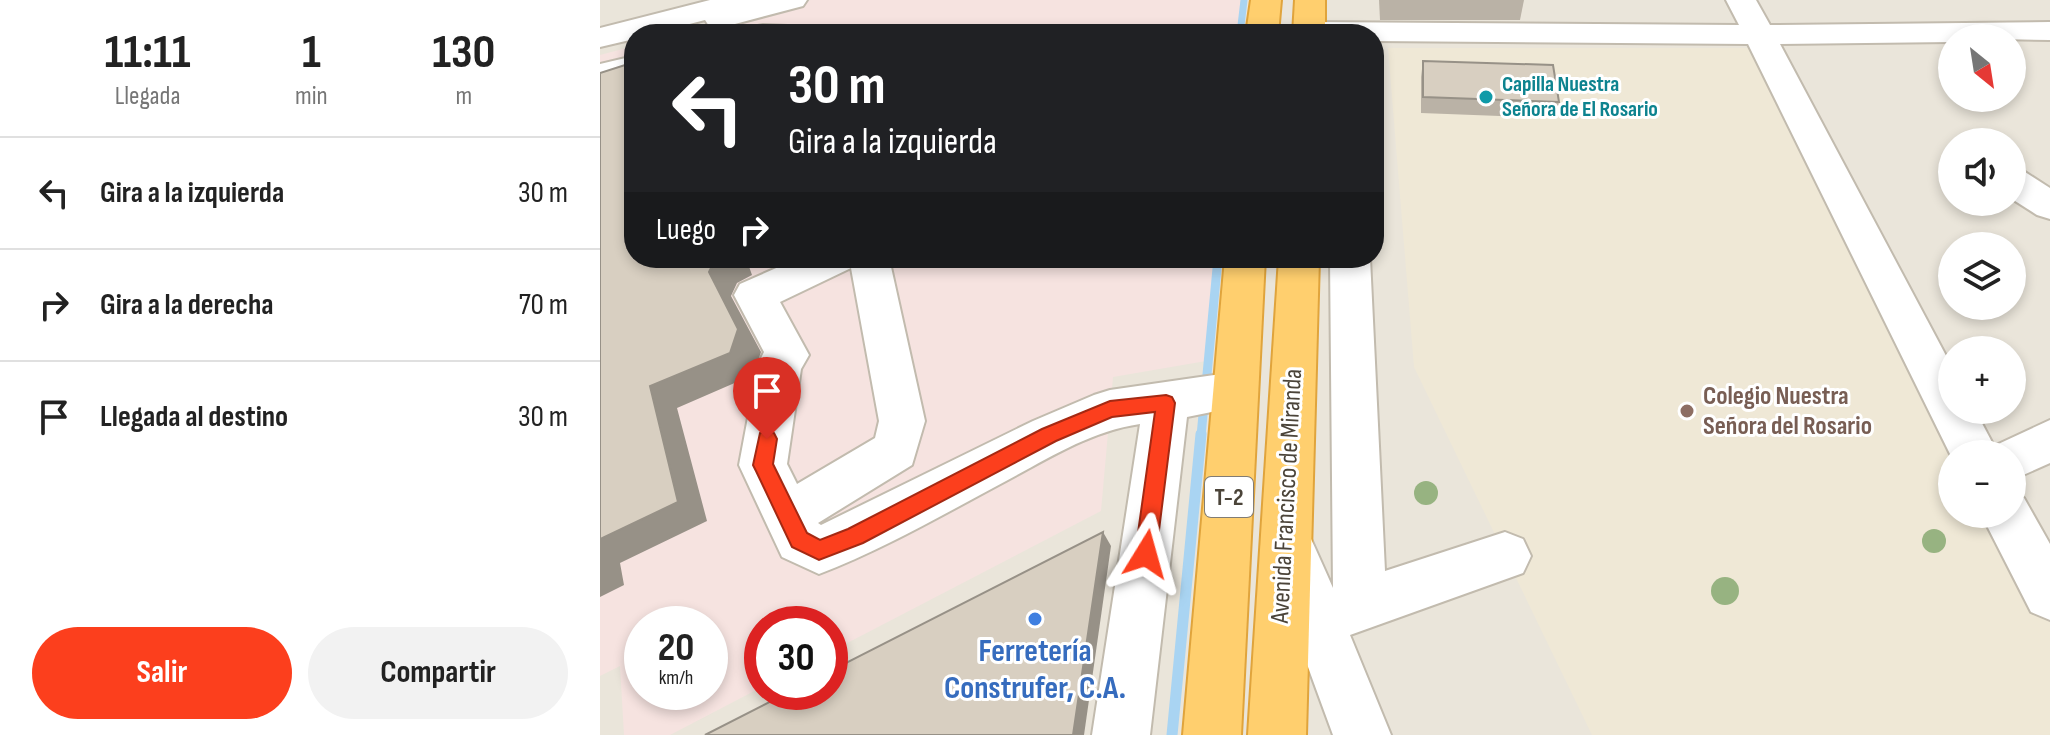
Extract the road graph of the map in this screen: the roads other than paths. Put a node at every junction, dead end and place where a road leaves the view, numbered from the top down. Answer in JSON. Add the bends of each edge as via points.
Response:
{"nodes":[{"id":1,"x":745,"y":0,"type":"edge"},
{"id":2,"x":792,"y":0,"type":"edge"},
{"id":3,"x":1266,"y":0,"type":"edge"},
{"id":4,"x":1343,"y":0,"type":"edge"},
{"id":5,"x":1741,"y":0,"type":"edge"},
{"id":6,"x":700,"y":12,"type":"edge"},
{"id":7,"x":654,"y":24,"type":"edge"},
{"id":8,"x":680,"y":24,"type":"edge"},
{"id":9,"x":1263,"y":24,"type":"edge"},
{"id":10,"x":1343,"y":24,"type":"edge"},
{"id":11,"x":2050,"y":31,"type":"edge"},
{"id":12,"x":624,"y":32,"type":"edge"},
{"id":13,"x":1384,"y":33,"type":"edge"},
{"id":14,"x":1760,"y":35,"type":"junction"},
{"id":15,"x":600,"y":38,"type":"edge"},
{"id":16,"x":624,"y":45,"type":"edge"},
{"id":17,"x":600,"y":51,"type":"edge"},
{"id":18,"x":624,"y":68,"type":"edge"},
{"id":19,"x":600,"y":74,"type":"edge"},
{"id":20,"x":2026,"y":190,"type":"edge"},
{"id":21,"x":2050,"y":206,"type":"edge"},
{"id":22,"x":815,"y":268,"type":"edge"},
{"id":23,"x":871,"y":268,"type":"edge"},
{"id":24,"x":1244,"y":268,"type":"edge"},
{"id":25,"x":1298,"y":268,"type":"edge"},
{"id":26,"x":1350,"y":268,"type":"edge"},
{"id":27,"x":1235,"y":391,"type":"junction"},
{"id":28,"x":1166,"y":403,"type":"junction"},
{"id":29,"x":1967,"y":440,"type":"edge"},
{"id":30,"x":2050,"y":440,"type":"edge"},
{"id":31,"x":2026,"y":452,"type":"edge"},
{"id":32,"x":787,"y":516,"type":"junction"},
{"id":33,"x":2014,"y":528,"type":"edge"},
{"id":34,"x":1285,"y":537,"type":"junction"},
{"id":35,"x":1505,"y":556,"type":"dead end"},
{"id":36,"x":2050,"y":594,"type":"edge"},
{"id":37,"x":1338,"y":612,"type":"junction"},
{"id":38,"x":1121,"y":735,"type":"edge"},
{"id":39,"x":1212,"y":735,"type":"edge"},
{"id":40,"x":1277,"y":735,"type":"edge"},
{"id":41,"x":1362,"y":735,"type":"edge"}],
"edges":[{"from":1,"to":6,"type":"street"},
{"from":2,"to":6,"type":"street"},
{"from":3,"to":9,"type":"highway"},
{"from":4,"to":10,"type":"street"},
{"from":5,"to":14,"type":"street"},
{"from":6,"to":7,"type":"street"},
{"from":6,"to":8,"type":"street"},
{"from":11,"to":14,"type":"street"},
{"from":12,"to":15,"type":"street"},
{"from":13,"to":14,"type":"street"},
{"from":14,"to":29,"type":"street"},
{"from":16,"to":17,"type":"street"},
{"from":18,"to":19,"type":"street"},
{"from":20,"to":21,"type":"street"},
{"from":22,"to":32,"type":"street","via":[[755,295],[787,355],[780,364],[763,465]]},
{"from":23,"to":32,"type":"street","via":[[902,421],[895,450]]},
{"from":24,"to":27,"type":"highway","number":"T-2"},
{"from":25,"to":34,"type":"highway","name":"Avenida Francisco de Miranda","number":"T-2"},
{"from":26,"to":37,"type":"street"},
{"from":27,"to":28,"type":"street"},
{"from":27,"to":39,"type":"highway","number":"T-2"},
{"from":28,"to":32,"type":"street","via":[[1110,409],[819,550],[800,540]]},
{"from":28,"to":38,"type":"street"},
{"from":30,"to":31,"type":"street"},
{"from":33,"to":36,"type":"street"},
{"from":34,"to":37,"type":"street"},
{"from":34,"to":40,"type":"highway","name":"Avenida Francisco de Miranda","number":"T-2"},
{"from":35,"to":37,"type":"street"},
{"from":37,"to":41,"type":"street"}]}
